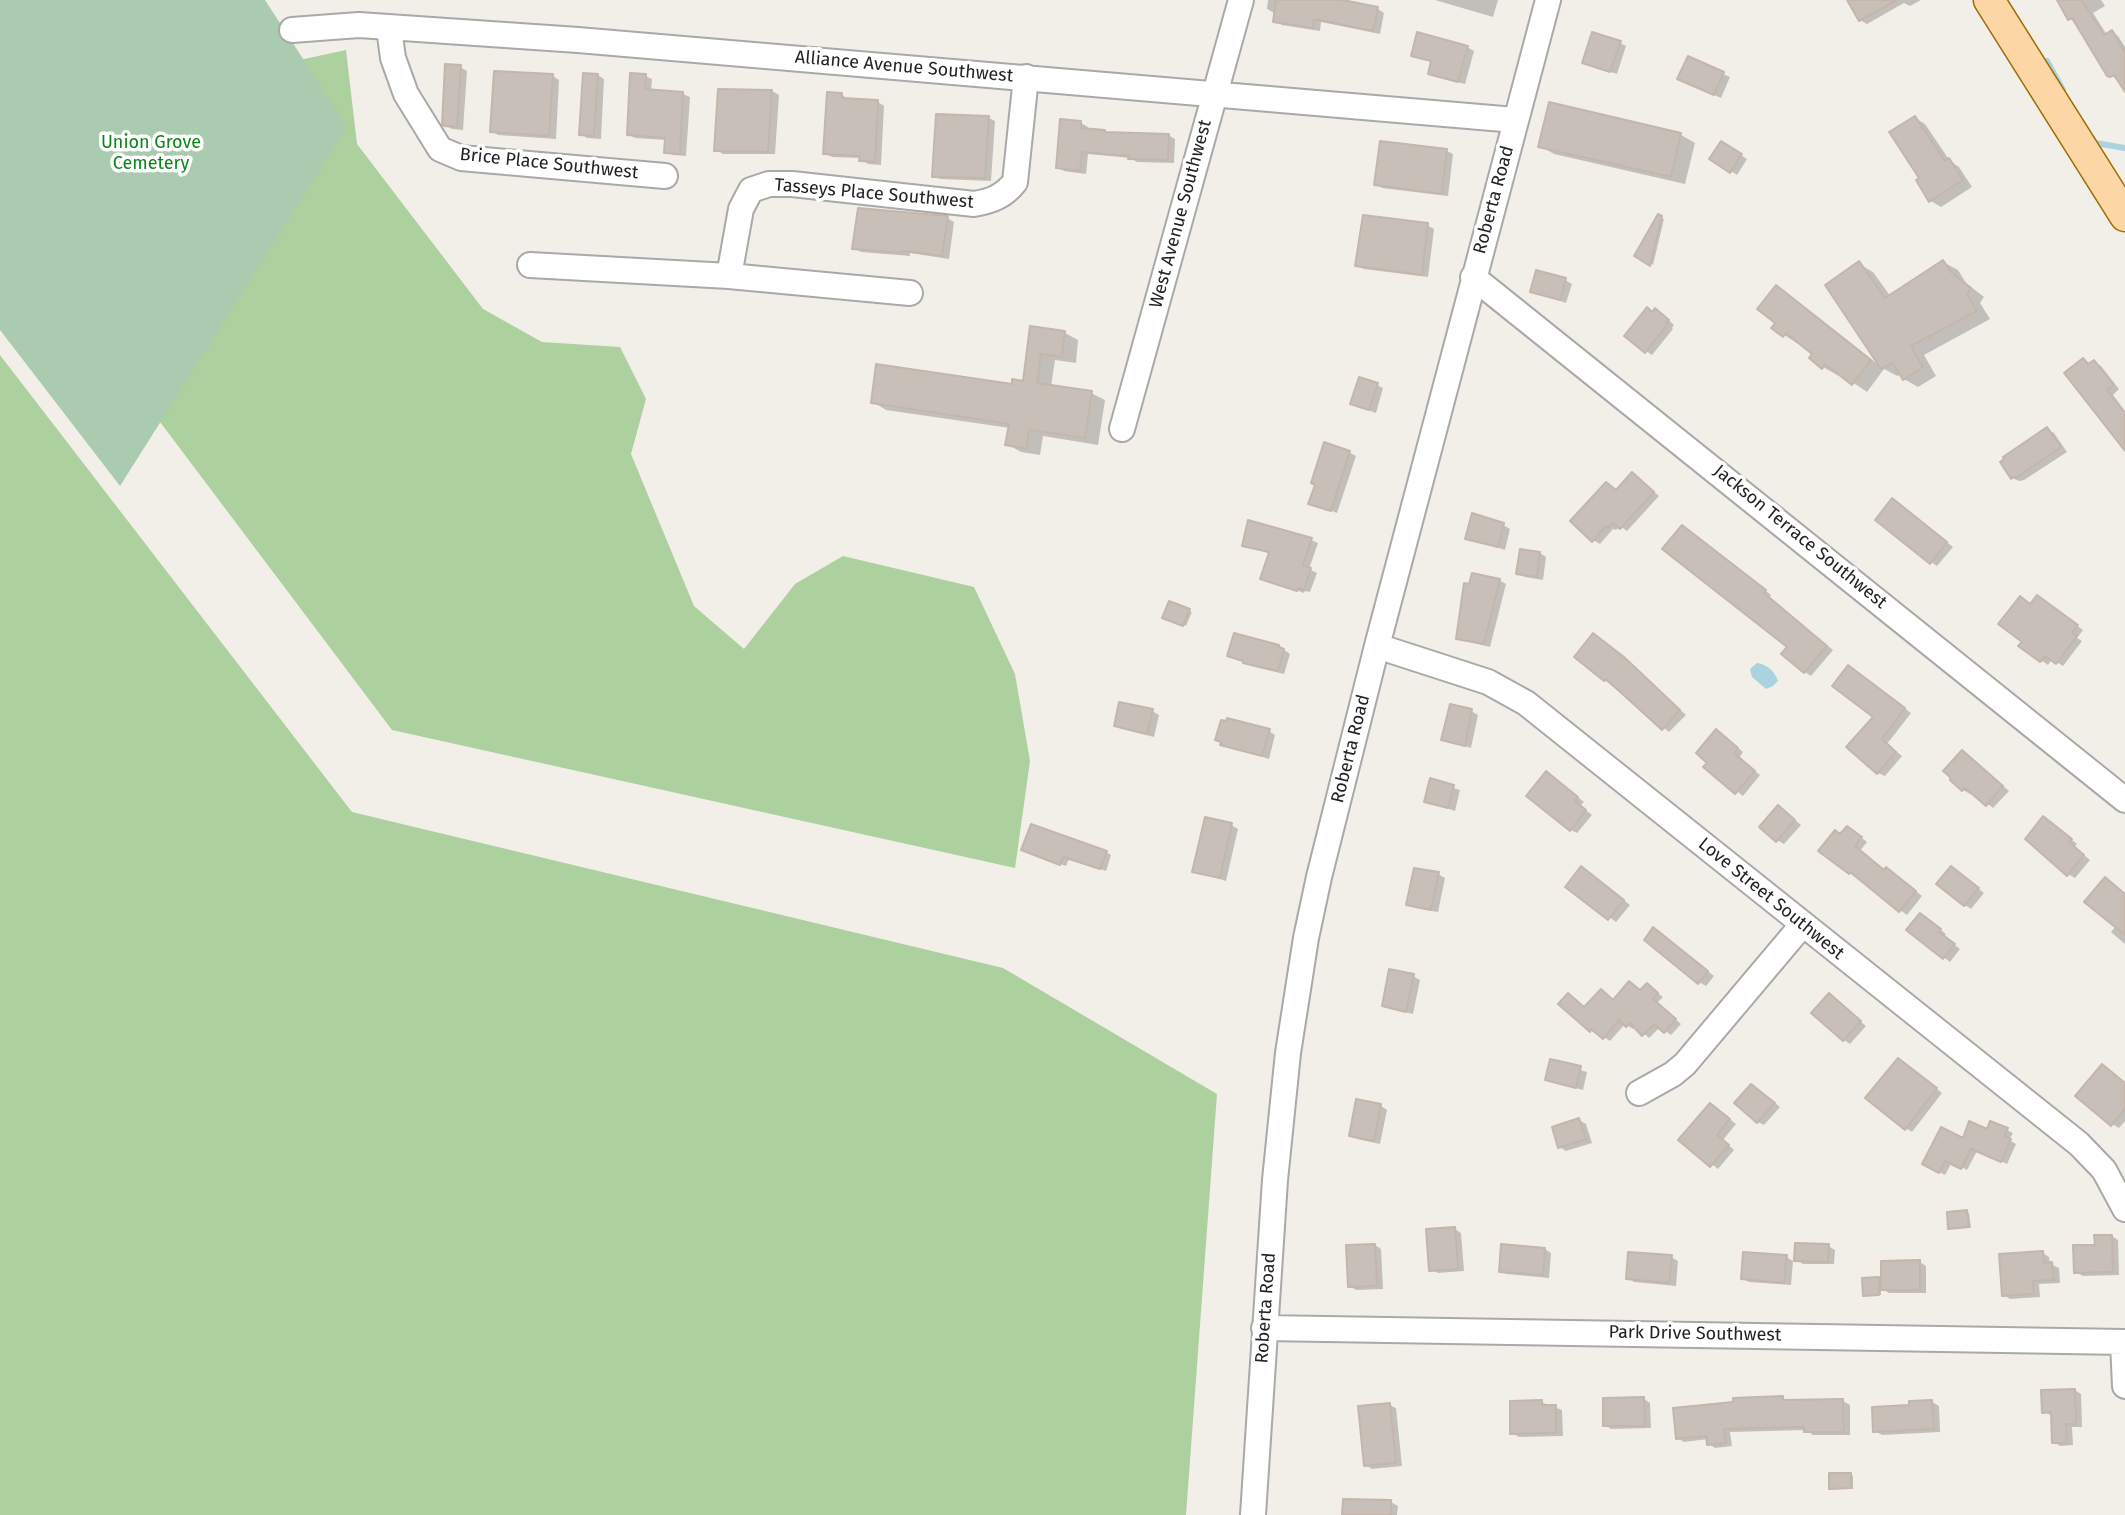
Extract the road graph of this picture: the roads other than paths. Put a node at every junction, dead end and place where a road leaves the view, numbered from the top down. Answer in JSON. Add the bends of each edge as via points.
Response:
{"nodes":[{"id":1,"x":1241,"y":0,"type":"edge"},
{"id":2,"x":1548,"y":0,"type":"edge"},
{"id":3,"x":1989,"y":0,"type":"edge"},
{"id":4,"x":389,"y":28,"type":"junction"},
{"id":5,"x":292,"y":30,"type":"dead end"},
{"id":6,"x":1026,"y":76,"type":"junction"},
{"id":7,"x":1215,"y":93,"type":"junction"},
{"id":8,"x":1515,"y":120,"type":"junction"},
{"id":9,"x":665,"y":176,"type":"dead end"},
{"id":10,"x":2125,"y":216,"type":"edge"},
{"id":11,"x":530,"y":265,"type":"dead end"},
{"id":12,"x":729,"y":276,"type":"junction"},
{"id":13,"x":1474,"y":277,"type":"junction"},
{"id":14,"x":910,"y":293,"type":"dead end"},
{"id":15,"x":1122,"y":429,"type":"dead end"},
{"id":16,"x":1377,"y":646,"type":"junction"},
{"id":17,"x":2125,"y":800,"type":"edge"},
{"id":18,"x":1803,"y":924,"type":"junction"},
{"id":19,"x":1639,"y":1093,"type":"dead end"},
{"id":20,"x":2125,"y":1209,"type":"edge"},
{"id":21,"x":1264,"y":1328,"type":"junction"},
{"id":22,"x":2124,"y":1342,"type":"edge"},
{"id":23,"x":2125,"y":1386,"type":"edge"},
{"id":24,"x":1254,"y":1515,"type":"edge"}],
"edges":[{"from":1,"to":7,"type":"street","name":"West Avenue Southwest"},
{"from":2,"to":8,"type":"street","name":"Roberta Road"},
{"from":3,"to":10,"type":"main road"},
{"from":4,"to":5,"type":"street","name":"Alliance Avenue Southwest","via":[[359,25]]},
{"from":4,"to":6,"type":"street","name":"Alliance Avenue Southwest"},
{"from":4,"to":9,"type":"street","name":"Brice Place Southwest","via":[[393,58],[406,94],[440,149],[461,159]]},
{"from":6,"to":7,"type":"street","name":"Alliance Avenue Southwest"},
{"from":6,"to":12,"type":"street","name":"Tasseys Place Southwest","via":[[1016,182],[1006,194],[974,204],[769,184],[751,190],[741,209]]},
{"from":7,"to":8,"type":"street","name":"Alliance Avenue Southwest"},
{"from":7,"to":15,"type":"street","name":"West Avenue Southwest"},
{"from":8,"to":13,"type":"street","name":"Roberta Road"},
{"from":11,"to":12,"type":"street"},
{"from":12,"to":14,"type":"street"},
{"from":13,"to":16,"type":"street","name":"Roberta Road"},
{"from":13,"to":17,"type":"street","name":"Jackson Terrace Southwest"},
{"from":16,"to":18,"type":"street","name":"Love Street Southwest","via":[[1488,682],[1526,703]]},
{"from":16,"to":21,"type":"street","name":"Roberta Road","via":[[1306,938],[1287,1066]]},
{"from":18,"to":19,"type":"street","via":[[1685,1064]]},
{"from":18,"to":20,"type":"street","name":"Love Street Southwest","via":[[2079,1144],[2104,1170]]},
{"from":21,"to":22,"type":"street","name":"Park Drive Southwest"},
{"from":21,"to":24,"type":"street","name":"Roberta Road"},
{"from":22,"to":23,"type":"street"}]}
